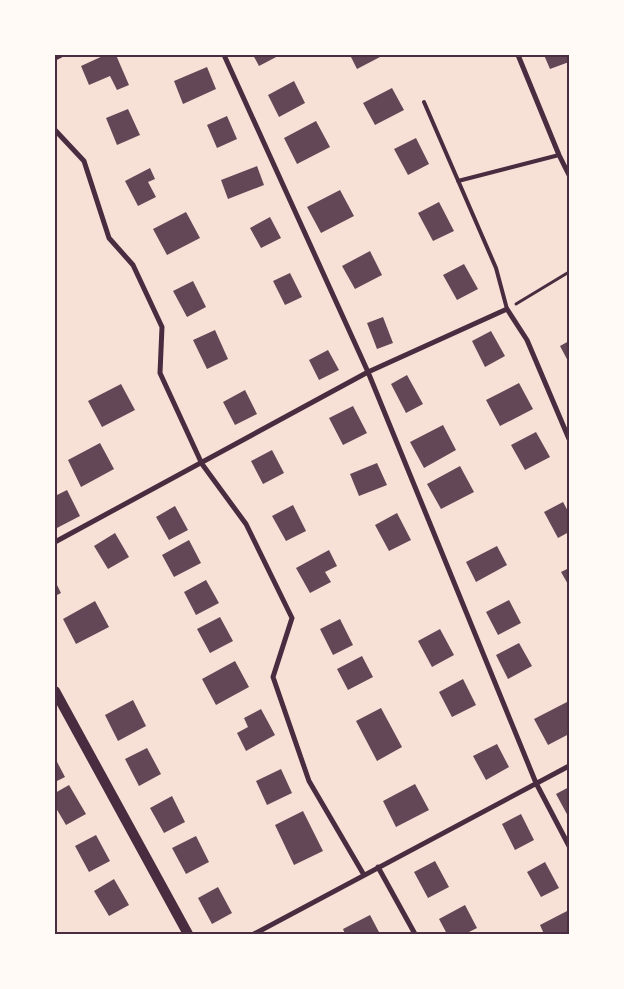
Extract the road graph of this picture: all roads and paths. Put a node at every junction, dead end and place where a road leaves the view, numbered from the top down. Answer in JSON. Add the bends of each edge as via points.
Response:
{"nodes":[{"id":1,"x":61,"y":55,"type":"edge"},
{"id":2,"x":224,"y":55,"type":"edge"},
{"id":3,"x":518,"y":55,"type":"edge"},
{"id":4,"x":55,"y":58,"type":"edge"},
{"id":5,"x":424,"y":102,"type":"dead end"},
{"id":6,"x":55,"y":130,"type":"edge"},
{"id":7,"x":559,"y":155,"type":"junction"},
{"id":8,"x":569,"y":175,"type":"edge"},
{"id":9,"x":458,"y":181,"type":"junction"},
{"id":10,"x":569,"y":272,"type":"edge"},
{"id":11,"x":507,"y":309,"type":"junction"},
{"id":12,"x":368,"y":372,"type":"junction"},
{"id":13,"x":569,"y":439,"type":"edge"},
{"id":14,"x":202,"y":464,"type":"junction"},
{"id":15,"x":55,"y":542,"type":"edge"},
{"id":16,"x":55,"y":691,"type":"edge"},
{"id":17,"x":569,"y":766,"type":"edge"},
{"id":18,"x":536,"y":783,"type":"junction"},
{"id":19,"x":569,"y":846,"type":"edge"},
{"id":20,"x":378,"y":867,"type":"junction"},
{"id":21,"x":364,"y":875,"type":"junction"},
{"id":22,"x":188,"y":934,"type":"edge"},
{"id":23,"x":254,"y":934,"type":"edge"},
{"id":24,"x":415,"y":934,"type":"edge"}],
"edges":[{"from":1,"to":4,"type":"street"},
{"from":2,"to":12,"type":"street"},
{"from":3,"to":7,"type":"street"},
{"from":5,"to":9,"type":"lane"},
{"from":6,"to":14,"type":"street","via":[[84,161],[108,238],[133,265],[162,327],[160,373]]},
{"from":7,"to":8,"type":"street"},
{"from":7,"to":9,"type":"lane"},
{"from":9,"to":11,"type":"lane","via":[[496,268]]},
{"from":10,"to":11,"type":"path"},
{"from":11,"to":12,"type":"street"},
{"from":11,"to":13,"type":"street","via":[[527,340]]},
{"from":12,"to":14,"type":"street"},
{"from":12,"to":18,"type":"street"},
{"from":14,"to":15,"type":"street"},
{"from":14,"to":21,"type":"street","via":[[246,524],[292,618],[273,677],[309,781]]},
{"from":16,"to":22,"type":"main road"},
{"from":17,"to":18,"type":"street"},
{"from":18,"to":19,"type":"street"},
{"from":18,"to":20,"type":"street"},
{"from":20,"to":21,"type":"street"},
{"from":20,"to":24,"type":"street"},
{"from":21,"to":23,"type":"street"}]}
